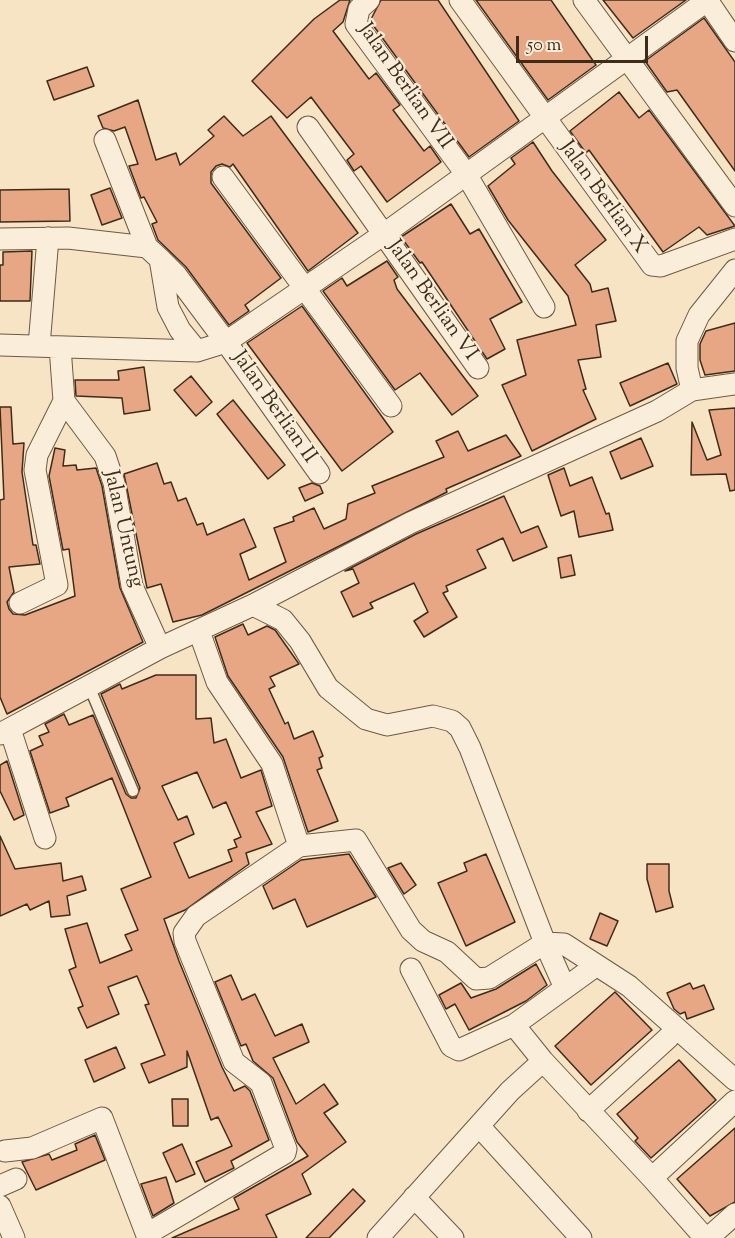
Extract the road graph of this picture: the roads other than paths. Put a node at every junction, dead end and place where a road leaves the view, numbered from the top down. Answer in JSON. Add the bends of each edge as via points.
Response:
{"nodes":[{"id":1,"x":369,"y":0,"type":"edge"},
{"id":2,"x":460,"y":0,"type":"edge"},
{"id":3,"x":584,"y":0,"type":"edge"},
{"id":4,"x":707,"y":0,"type":"edge"},
{"id":5,"x":735,"y":40,"type":"edge"},
{"id":6,"x":626,"y":59,"type":"junction"},
{"id":7,"x":544,"y":118,"type":"junction"},
{"id":8,"x":308,"y":127,"type":"dead end"},
{"id":9,"x":105,"y":140,"type":"dead end"},
{"id":10,"x":466,"y":174,"type":"junction"},
{"id":11,"x":223,"y":177,"type":"dead end"},
{"id":12,"x":735,"y":206,"type":"edge"},
{"id":13,"x":384,"y":234,"type":"junction"},
{"id":14,"x":48,"y":238,"type":"junction"},
{"id":15,"x":0,"y":239,"type":"edge"},
{"id":16,"x":735,"y":239,"type":"edge"},
{"id":17,"x":154,"y":253,"type":"junction"},
{"id":18,"x":735,"y":270,"type":"edge"},
{"id":19,"x":305,"y":290,"type":"junction"},
{"id":20,"x":544,"y":307,"type":"dead end"},
{"id":21,"x":226,"y":342,"type":"junction"},
{"id":22,"x":0,"y":345,"type":"edge"},
{"id":23,"x":50,"y":347,"type":"junction"},
{"id":24,"x":197,"y":351,"type":"junction"},
{"id":25,"x":478,"y":368,"type":"dead end"},
{"id":26,"x":735,"y":384,"type":"edge"},
{"id":27,"x":692,"y":390,"type":"junction"},
{"id":28,"x":64,"y":401,"type":"junction"},
{"id":29,"x":391,"y":406,"type":"dead end"},
{"id":30,"x":319,"y":473,"type":"dead end"},
{"id":31,"x":20,"y":603,"type":"dead end"},
{"id":32,"x":253,"y":605,"type":"junction"},
{"id":33,"x":199,"y":632,"type":"junction"},
{"id":34,"x":160,"y":648,"type":"junction"},
{"id":35,"x":89,"y":686,"type":"junction"},
{"id":36,"x":5,"y":732,"type":"edge"},
{"id":37,"x":133,"y":791,"type":"dead end"},
{"id":38,"x":45,"y":838,"type":"dead end"},
{"id":39,"x":299,"y":846,"type":"junction"},
{"id":40,"x":545,"y":943,"type":"junction"},
{"id":41,"x":411,"y":969,"type":"dead end"},
{"id":42,"x":590,"y":970,"type":"dead end"},
{"id":43,"x":565,"y":988,"type":"junction"},
{"id":44,"x":514,"y":1025,"type":"junction"},
{"id":45,"x":669,"y":1036,"type":"dead end"},
{"id":46,"x":543,"y":1061,"type":"junction"},
{"id":47,"x":735,"y":1080,"type":"edge"},
{"id":48,"x":735,"y":1101,"type":"edge"},
{"id":49,"x":588,"y":1111,"type":"junction"},
{"id":50,"x":479,"y":1126,"type":"junction"},
{"id":51,"x":2,"y":1148,"type":"edge"},
{"id":52,"x":652,"y":1178,"type":"junction"},
{"id":53,"x":414,"y":1197,"type":"junction"},
{"id":54,"x":0,"y":1206,"type":"edge"},
{"id":55,"x":735,"y":1214,"type":"edge"},
{"id":56,"x":147,"y":1236,"type":"edge"},
{"id":57,"x":14,"y":1238,"type":"edge"},
{"id":58,"x":378,"y":1238,"type":"edge"},
{"id":59,"x":453,"y":1238,"type":"edge"},
{"id":60,"x":581,"y":1238,"type":"edge"},
{"id":61,"x":706,"y":1238,"type":"edge"}],
"edges":[{"from":1,"to":10,"type":"street","name":"Jalan Berlian VII","via":[[359,9],[356,24]]},
{"from":2,"to":7,"type":"street"},
{"from":3,"to":6,"type":"street"},
{"from":4,"to":5,"type":"street"},
{"from":4,"to":6,"type":"street"},
{"from":6,"to":7,"type":"street"},
{"from":6,"to":12,"type":"street"},
{"from":7,"to":10,"type":"street"},
{"from":7,"to":16,"type":"street","name":"Jalan Berlian X","via":[[652,265],[661,266]]},
{"from":8,"to":13,"type":"street","name":"Jalan Berlian VI"},
{"from":9,"to":17,"type":"street"},
{"from":10,"to":13,"type":"street"},
{"from":10,"to":20,"type":"street","name":"Jalan Berlian VII"},
{"from":11,"to":19,"type":"street"},
{"from":13,"to":19,"type":"street"},
{"from":13,"to":25,"type":"street","name":"Jalan Berlian VI"},
{"from":14,"to":15,"type":"street"},
{"from":14,"to":17,"type":"street"},
{"from":14,"to":23,"type":"street"},
{"from":17,"to":21,"type":"street","name":"Jalan Berlian II","via":[[176,275]]},
{"from":17,"to":24,"type":"street","via":[[168,307]]},
{"from":18,"to":27,"type":"street","via":[[699,315],[687,341]]},
{"from":19,"to":21,"type":"street"},
{"from":19,"to":29,"type":"street"},
{"from":21,"to":24,"type":"street"},
{"from":21,"to":30,"type":"street","name":"Jalan Berlian II"},
{"from":22,"to":23,"type":"street"},
{"from":23,"to":24,"type":"street"},
{"from":23,"to":28,"type":"street"},
{"from":26,"to":27,"type":"street"},
{"from":27,"to":32,"type":"street","via":[[657,411],[410,523]]},
{"from":28,"to":31,"type":"street","via":[[37,455],[35,470],[57,585]]},
{"from":28,"to":34,"type":"street","name":"Jalan Untung","via":[[105,456],[114,483],[132,586]]},
{"from":32,"to":33,"type":"street"},
{"from":32,"to":40,"type":"street","via":[[283,620],[328,688],[366,719],[387,725],[433,716],[452,721],[460,728]]},
{"from":33,"to":34,"type":"street"},
{"from":33,"to":39,"type":"street","via":[[217,682],[272,764]]},
{"from":34,"to":35,"type":"street"},
{"from":35,"to":36,"type":"street"},
{"from":35,"to":37,"type":"lane"},
{"from":36,"to":38,"type":"street"},
{"from":39,"to":40,"type":"street","via":[[356,840],[411,930],[423,941],[447,952],[476,979],[498,974]]},
{"from":39,"to":56,"type":"street","via":[[196,916],[184,933],[234,1062],[261,1083],[285,1154]]},
{"from":40,"to":43,"type":"street"},
{"from":40,"to":47,"type":"street","via":[[564,944],[617,977]]},
{"from":41,"to":44,"type":"street","via":[[454,1049],[464,1049]]},
{"from":42,"to":43,"type":"street"},
{"from":43,"to":44,"type":"street"},
{"from":44,"to":46,"type":"street"},
{"from":45,"to":49,"type":"street"},
{"from":46,"to":49,"type":"street"},
{"from":46,"to":50,"type":"street"},
{"from":48,"to":52,"type":"street"},
{"from":49,"to":52,"type":"street"},
{"from":50,"to":53,"type":"street"},
{"from":50,"to":60,"type":"street"},
{"from":51,"to":56,"type":"street","via":[[32,1148],[102,1118]]},
{"from":52,"to":61,"type":"street"},
{"from":53,"to":58,"type":"street"},
{"from":53,"to":59,"type":"street"},
{"from":54,"to":57,"type":"street"},
{"from":55,"to":61,"type":"street"}]}
